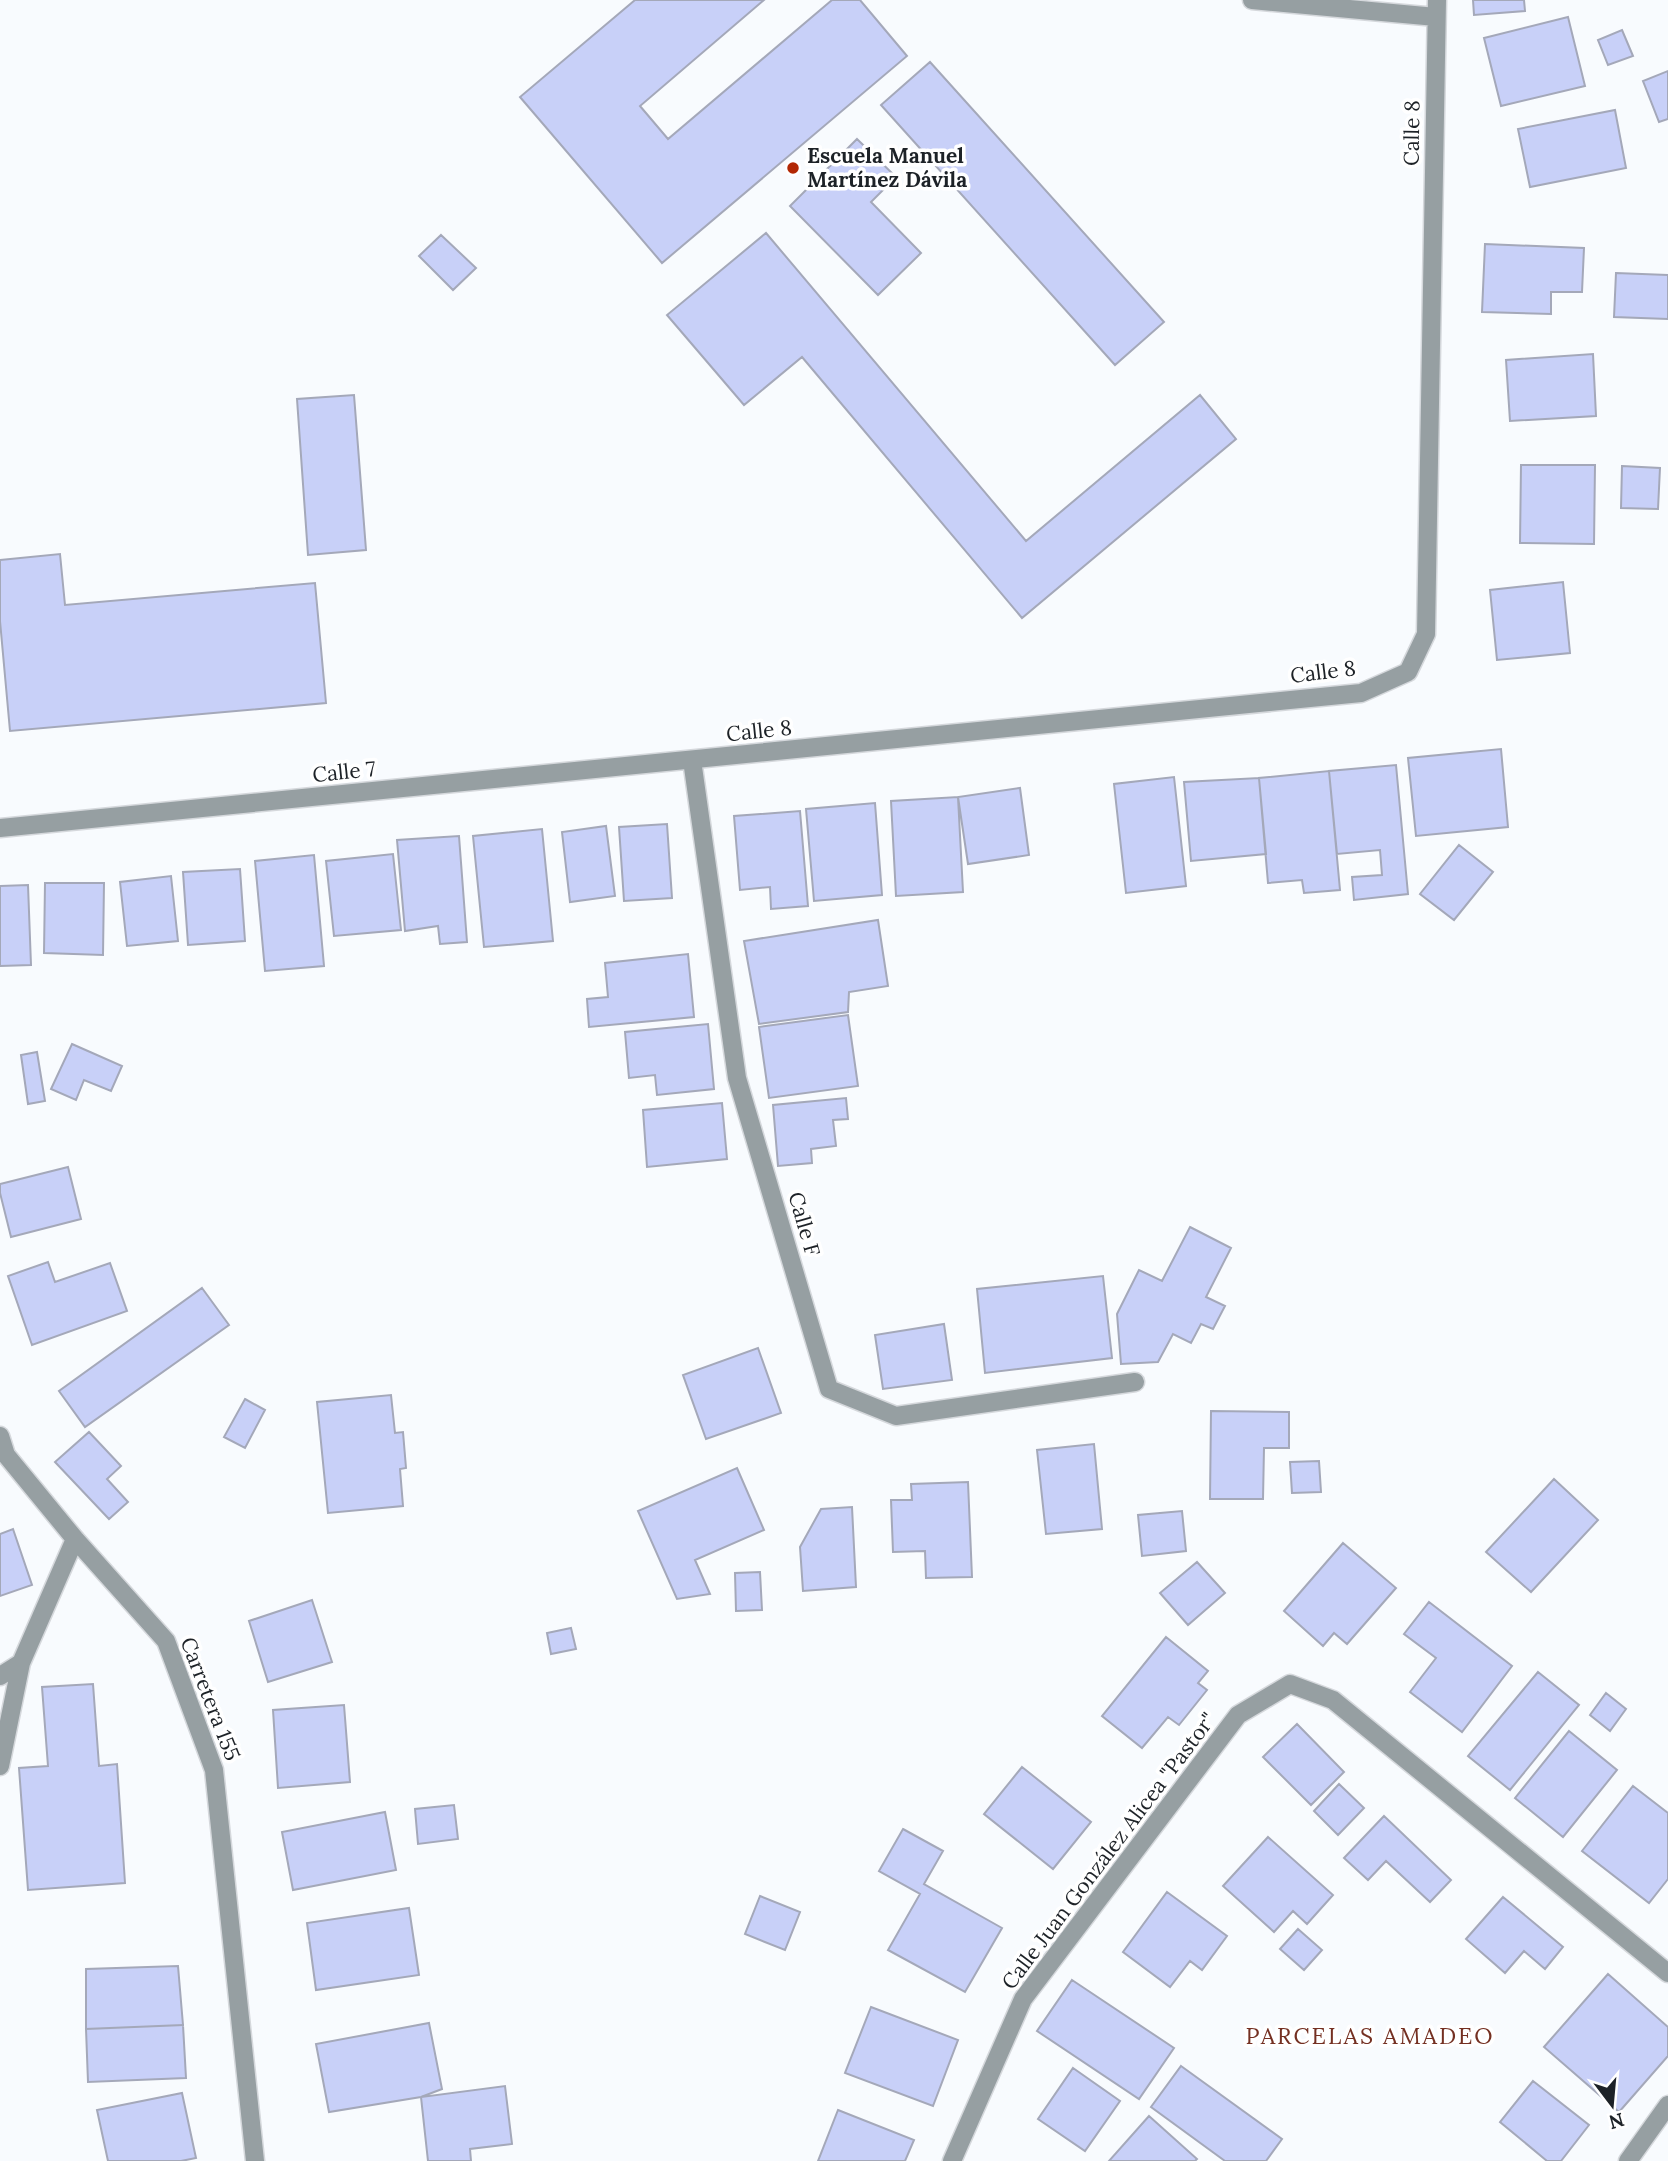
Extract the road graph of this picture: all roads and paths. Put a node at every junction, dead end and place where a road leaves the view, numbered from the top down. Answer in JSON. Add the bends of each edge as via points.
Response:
{"nodes":[{"id":1,"x":1252,"y":0,"type":"edge"},
{"id":2,"x":1437,"y":9,"type":"edge"},
{"id":3,"x":692,"y":760,"type":"junction"},
{"id":4,"x":0,"y":828,"type":"edge"},
{"id":5,"x":1135,"y":1382,"type":"dead end"},
{"id":6,"x":0,"y":1436,"type":"edge"},
{"id":7,"x":75,"y":1539,"type":"junction"},
{"id":8,"x":21,"y":1663,"type":"junction"},
{"id":9,"x":0,"y":1676,"type":"edge"},
{"id":10,"x":0,"y":1766,"type":"edge"},
{"id":11,"x":1668,"y":1973,"type":"edge"},
{"id":12,"x":1668,"y":2105,"type":"edge"},
{"id":13,"x":255,"y":2161,"type":"edge"},
{"id":14,"x":952,"y":2161,"type":"edge"},
{"id":15,"x":1628,"y":2161,"type":"edge"}],
"edges":[{"from":1,"to":2,"type":"street"},
{"from":2,"to":3,"type":"street","name":"Calle 8","via":[[1426,634],[1408,672],[1361,693]]},
{"from":3,"to":4,"type":"street","name":"Calle 7"},
{"from":3,"to":5,"type":"street","name":"Calle F","via":[[737,1078],[829,1390],[896,1416]]},
{"from":6,"to":7,"type":"street","name":"Carretera 155","via":[[6,1455]]},
{"from":7,"to":8,"type":"street"},
{"from":7,"to":13,"type":"street","name":"Carretera 155","via":[[166,1641],[214,1770]]},
{"from":8,"to":9,"type":"street"},
{"from":8,"to":10,"type":"street"},
{"from":11,"to":14,"type":"street","name":"Calle Juan González Alicea \"Pastor\"","via":[[1333,1700],[1290,1684],[1238,1715],[1023,1999]]},
{"from":12,"to":15,"type":"street"}]}
